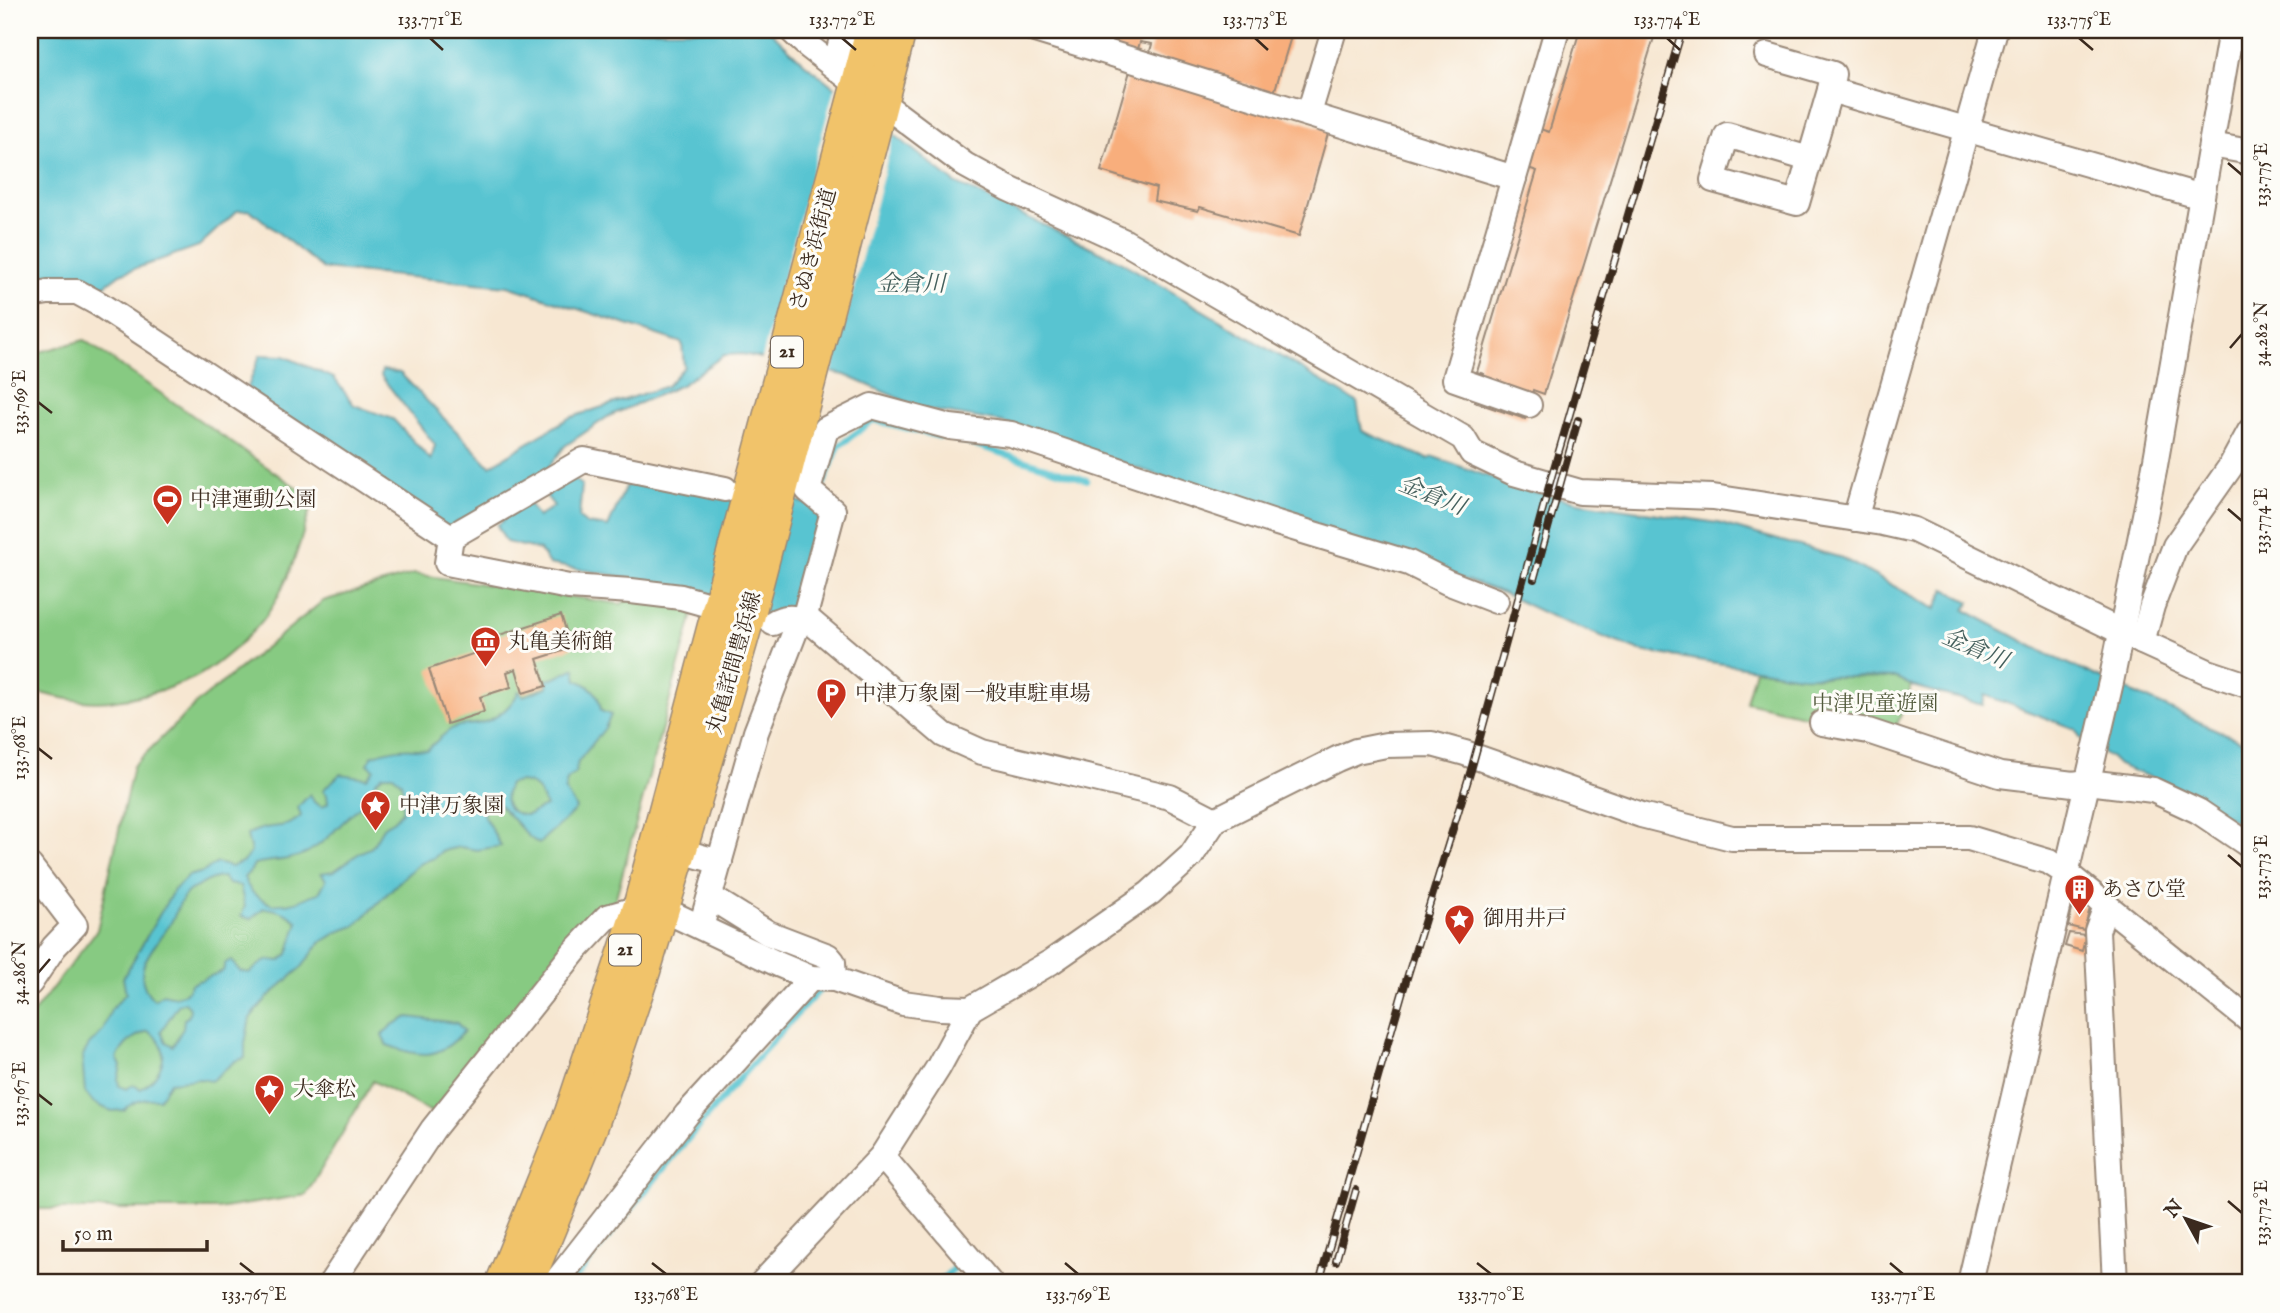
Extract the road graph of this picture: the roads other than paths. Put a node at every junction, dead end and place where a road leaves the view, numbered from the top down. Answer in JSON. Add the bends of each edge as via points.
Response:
{"nodes":[{"id":1,"x":791,"y":30,"type":"edge"},
{"id":2,"x":844,"y":30,"type":"edge"},
{"id":3,"x":872,"y":30,"type":"edge"},
{"id":4,"x":900,"y":30,"type":"edge"},
{"id":5,"x":1035,"y":30,"type":"edge"},
{"id":6,"x":1334,"y":30,"type":"edge"},
{"id":7,"x":1557,"y":30,"type":"edge"},
{"id":8,"x":1995,"y":30,"type":"edge"},
{"id":9,"x":2231,"y":30,"type":"edge"},
{"id":10,"x":1767,"y":55,"type":"dead end"},
{"id":11,"x":1830,"y":90,"type":"junction"},
{"id":12,"x":861,"y":93,"type":"junction"},
{"id":13,"x":1309,"y":113,"type":"junction"},
{"id":14,"x":1966,"y":129,"type":"junction"},
{"id":15,"x":2211,"y":145,"type":"junction"},
{"id":16,"x":2250,"y":152,"type":"edge"},
{"id":17,"x":1810,"y":159,"type":"dead end"},
{"id":18,"x":1514,"y":178,"type":"junction"},
{"id":19,"x":2202,"y":197,"type":"junction"},
{"id":20,"x":30,"y":295,"type":"edge"},
{"id":21,"x":1529,"y":405,"type":"dead end"},
{"id":22,"x":2250,"y":431,"type":"edge"},
{"id":23,"x":725,"y":489,"type":"dead end"},
{"id":24,"x":1855,"y":519,"type":"junction"},
{"id":25,"x":451,"y":537,"type":"junction"},
{"id":26,"x":1496,"y":601,"type":"dead end"},
{"id":27,"x":769,"y":617,"type":"junction"},
{"id":28,"x":2131,"y":637,"type":"junction"},
{"id":29,"x":2250,"y":686,"type":"edge"},
{"id":30,"x":1822,"y":723,"type":"dead end"},
{"id":31,"x":2090,"y":776,"type":"junction"},
{"id":32,"x":715,"y":819,"type":"junction"},
{"id":33,"x":1215,"y":820,"type":"junction"},
{"id":34,"x":2250,"y":846,"type":"edge"},
{"id":35,"x":704,"y":858,"type":"junction"},
{"id":36,"x":30,"y":866,"type":"edge"},
{"id":37,"x":2066,"y":873,"type":"junction"},
{"id":38,"x":2106,"y":906,"type":"junction"},
{"id":39,"x":651,"y":908,"type":"junction"},
{"id":40,"x":706,"y":911,"type":"junction"},
{"id":41,"x":821,"y":978,"type":"junction"},
{"id":42,"x":30,"y":983,"type":"edge"},
{"id":43,"x":970,"y":1009,"type":"junction"},
{"id":44,"x":2250,"y":1021,"type":"edge"},
{"id":45,"x":882,"y":1156,"type":"junction"},
{"id":46,"x":331,"y":1283,"type":"edge"},
{"id":47,"x":508,"y":1283,"type":"edge"},
{"id":48,"x":555,"y":1283,"type":"edge"},
{"id":49,"x":762,"y":1283,"type":"edge"},
{"id":50,"x":990,"y":1283,"type":"edge"},
{"id":51,"x":1970,"y":1283,"type":"edge"},
{"id":52,"x":2115,"y":1283,"type":"edge"}],
"edges":[{"from":1,"to":12,"type":"street"},
{"from":2,"to":12,"type":"street"},
{"from":3,"to":12,"type":"main road","number":"21"},
{"from":4,"to":12,"type":"main road","number":"21"},
{"from":5,"to":13,"type":"street"},
{"from":6,"to":13,"type":"street"},
{"from":7,"to":18,"type":"street"},
{"from":8,"to":14,"type":"street"},
{"from":9,"to":15,"type":"street"},
{"from":10,"to":11,"type":"street","via":[[1833,74]]},
{"from":11,"to":14,"type":"street"},
{"from":11,"to":17,"type":"street"},
{"from":12,"to":24,"type":"street","via":[[965,165],[1125,242],[1463,438],[1472,453],[1514,473],[1580,492],[1713,497]]},
{"from":12,"to":27,"type":"main road","name":"さぬき浜街道","number":"21"},
{"from":13,"to":18,"type":"street"},
{"from":14,"to":19,"type":"street"},
{"from":14,"to":24,"type":"street"},
{"from":15,"to":16,"type":"street"},
{"from":15,"to":19,"type":"street"},
{"from":18,"to":21,"type":"street","via":[[1455,379]]},
{"from":19,"to":28,"type":"street","via":[[2154,471]]},
{"from":20,"to":25,"type":"street","via":[[77,292],[99,304]]},
{"from":22,"to":28,"type":"street","via":[[2175,546],[2152,606]]},
{"from":23,"to":25,"type":"street","via":[[584,460]]},
{"from":24,"to":28,"type":"street","via":[[1914,530]]},
{"from":25,"to":27,"type":"street","via":[[447,563],[569,587],[681,597]]},
{"from":26,"to":27,"type":"street","via":[[1409,563],[1010,434],[950,427],[872,406],[826,429],[808,490],[833,512]]},
{"from":27,"to":32,"type":"main road","name":"丸亀詫間豊浜線","number":"21"},
{"from":27,"to":32,"type":"street","via":[[796,629],[756,732]]},
{"from":27,"to":33,"type":"street","via":[[810,621],[842,653],[944,735],[982,752],[1170,797]]},
{"from":27,"to":39,"type":"main road","name":"丸亀詫間豊浜線","number":"21"},
{"from":28,"to":29,"type":"street"},
{"from":28,"to":31,"type":"street","via":[[2111,682]]},
{"from":30,"to":31,"type":"street","via":[[1868,731],[2000,775],[2073,785]]},
{"from":31,"to":34,"type":"street","via":[[2152,790],[2198,811]]},
{"from":31,"to":37,"type":"street"},
{"from":32,"to":35,"type":"main road","name":"丸亀詫間豊浜線","number":"21"},
{"from":32,"to":35,"type":"street"},
{"from":33,"to":37,"type":"street","via":[[1356,751],[1432,744],[1641,815],[1732,838],[1969,838],[2049,862]]},
{"from":33,"to":43,"type":"street","via":[[1191,856],[1150,893],[1051,962]]},
{"from":35,"to":39,"type":"main road","name":"丸亀詫間豊浜線","number":"21"},
{"from":35,"to":40,"type":"street"},
{"from":36,"to":42,"type":"street","via":[[75,925]]},
{"from":37,"to":38,"type":"street"},
{"from":37,"to":51,"type":"street"},
{"from":38,"to":44,"type":"street"},
{"from":38,"to":52,"type":"street","via":[[2097,931]]},
{"from":39,"to":40,"type":"street"},
{"from":39,"to":46,"type":"street","via":[[607,916],[574,952],[433,1129]]},
{"from":39,"to":47,"type":"main road","name":"丸亀詫間豊浜線","number":"21","via":[[644,971],[592,1125]]},
{"from":40,"to":41,"type":"street","via":[[828,956],[833,962]]},
{"from":41,"to":43,"type":"street","via":[[903,1003]]},
{"from":41,"to":48,"type":"street","via":[[687,1114]]},
{"from":43,"to":45,"type":"street","via":[[939,1068]]},
{"from":45,"to":49,"type":"street"},
{"from":45,"to":50,"type":"street"}]}
